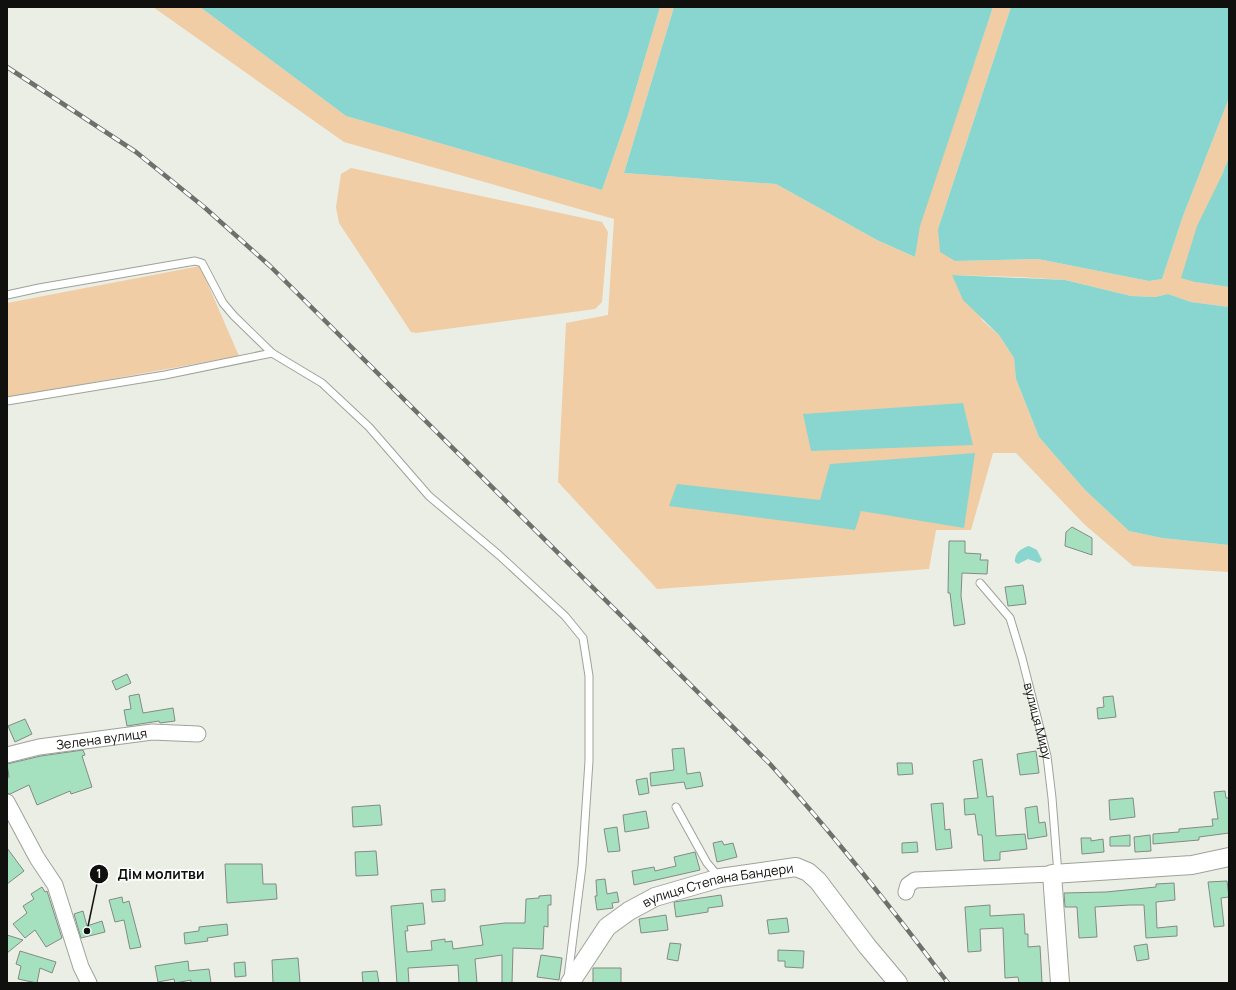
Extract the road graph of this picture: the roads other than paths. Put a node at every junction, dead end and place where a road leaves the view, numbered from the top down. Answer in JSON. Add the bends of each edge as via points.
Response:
{"nodes":[{"id":1,"x":7,"y":295,"type":"edge"},
{"id":2,"x":272,"y":352,"type":"junction"},
{"id":3,"x":7,"y":401,"type":"edge"},
{"id":4,"x":980,"y":583,"type":"dead end"},
{"id":5,"x":198,"y":734,"type":"dead end"},
{"id":6,"x":7,"y":755,"type":"edge"},
{"id":7,"x":7,"y":802,"type":"edge"},
{"id":8,"x":676,"y":807,"type":"dead end"},
{"id":9,"x":1229,"y":857,"type":"edge"},
{"id":10,"x":1055,"y":874,"type":"junction"},
{"id":11,"x":720,"y":878,"type":"junction"},
{"id":12,"x":906,"y":892,"type":"dead end"},
{"id":13,"x":89,"y":983,"type":"edge"},
{"id":14,"x":569,"y":983,"type":"edge"},
{"id":15,"x":898,"y":983,"type":"edge"},
{"id":16,"x":1060,"y":983,"type":"edge"}],
"edges":[{"from":1,"to":2,"type":"lane","via":[[199,261],[205,266],[224,303],[234,316]]},
{"from":2,"to":3,"type":"lane","via":[[165,375]]},
{"from":2,"to":14,"type":"lane","via":[[327,388],[370,427],[429,496],[499,555],[554,606],[583,638],[590,676],[589,761],[582,866]]},
{"from":4,"to":10,"type":"lane","name":"вулиця Миру","via":[[1010,618],[1022,658],[1047,756],[1052,798]]},
{"from":5,"to":6,"type":"street","name":"Зелена вулиця","via":[[152,732],[39,747]]},
{"from":7,"to":13,"type":"street","via":[[37,858],[55,885],[81,967]]},
{"from":8,"to":11,"type":"lane","via":[[707,863]]},
{"from":9,"to":10,"type":"street","via":[[1192,865]]},
{"from":10,"to":12,"type":"street","via":[[916,880],[908,885]]},
{"from":10,"to":16,"type":"street","name":"вулиця Миру"},
{"from":11,"to":14,"type":"street","name":"вулиця Степана Бандери","via":[[655,897],[629,911],[607,927]]},
{"from":11,"to":15,"type":"street","name":"вулиця Степана Бандери","via":[[796,867],[808,872],[818,881]]}]}
